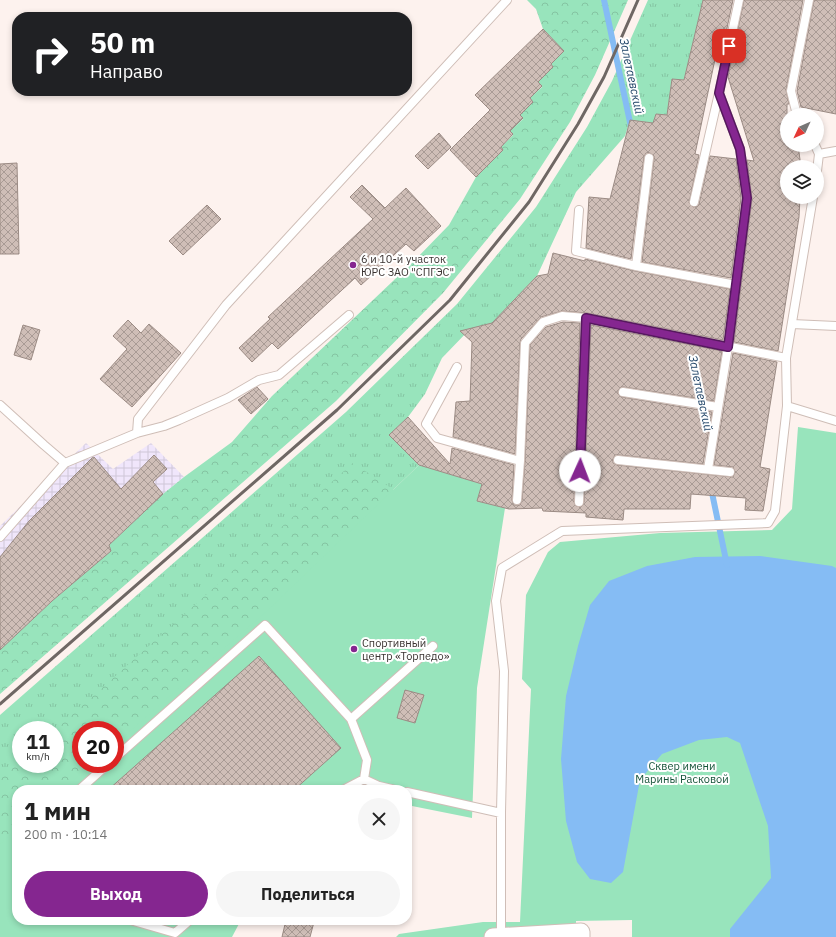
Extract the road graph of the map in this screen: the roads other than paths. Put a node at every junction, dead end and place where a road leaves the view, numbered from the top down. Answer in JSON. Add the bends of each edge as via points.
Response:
{"nodes":[{"id":1,"x":507,"y":0,"type":"edge"},
{"id":2,"x":738,"y":0,"type":"edge"},
{"id":3,"x":809,"y":0,"type":"edge"},
{"id":4,"x":719,"y":93,"type":"junction"},
{"id":5,"x":795,"y":108,"type":"edge"},
{"id":6,"x":836,"y":151,"type":"edge"},
{"id":7,"x":819,"y":154,"type":"joint"},
{"id":8,"x":649,"y":158,"type":"dead end"},
{"id":9,"x":818,"y":160,"type":"edge"},
{"id":10,"x":694,"y":202,"type":"dead end"},
{"id":11,"x":812,"y":204,"type":"edge"},
{"id":12,"x":579,"y":210,"type":"dead end"},
{"id":13,"x":636,"y":266,"type":"junction"},
{"id":14,"x":736,"y":285,"type":"junction"},
{"id":15,"x":349,"y":315,"type":"dead end"},
{"id":16,"x":586,"y":318,"type":"junction"},
{"id":17,"x":792,"y":324,"type":"junction"},
{"id":18,"x":836,"y":326,"type":"edge"},
{"id":19,"x":728,"y":347,"type":"junction"},
{"id":20,"x":786,"y":358,"type":"junction"},
{"id":21,"x":457,"y":367,"type":"dead end"},
{"id":22,"x":623,"y":392,"type":"dead end"},
{"id":23,"x":0,"y":405,"type":"edge"},
{"id":24,"x":787,"y":406,"type":"junction"},
{"id":25,"x":718,"y":407,"type":"junction"},
{"id":26,"x":836,"y":421,"type":"edge"},
{"id":27,"x":137,"y":433,"type":"junction"},
{"id":28,"x":618,"y":460,"type":"dead end"},
{"id":29,"x":520,"y":461,"type":"junction"},
{"id":30,"x":65,"y":463,"type":"junction"},
{"id":31,"x":708,"y":469,"type":"junction"},
{"id":32,"x":730,"y":472,"type":"dead end"},
{"id":33,"x":517,"y":500,"type":"dead end"},
{"id":34,"x":579,"y":502,"type":"dead end"},
{"id":35,"x":0,"y":537,"type":"edge"},
{"id":36,"x":433,"y":646,"type":"dead end"},
{"id":37,"x":351,"y":719,"type":"junction"},
{"id":38,"x":124,"y":750,"type":"edge"},
{"id":39,"x":98,"y":773,"type":"edge"},
{"id":40,"x":364,"y":779,"type":"junction"},
{"id":41,"x":85,"y":785,"type":"edge"},
{"id":42,"x":353,"y":785,"type":"edge"},
{"id":43,"x":377,"y":785,"type":"edge"},
{"id":44,"x":412,"y":793,"type":"edge"},
{"id":45,"x":501,"y":813,"type":"junction"},
{"id":46,"x":147,"y":925,"type":"edge"},
{"id":47,"x":184,"y":925,"type":"edge"},
{"id":48,"x":581,"y":934,"type":"edge"},
{"id":49,"x":497,"y":937,"type":"edge"}],
"edges":[{"from":1,"to":27,"type":"lane","via":[[226,305],[138,419]]},
{"from":2,"to":4,"type":"lane"},
{"from":3,"to":5,"type":"lane","via":[[791,91]]},
{"from":4,"to":10,"type":"lane"},
{"from":4,"to":14,"type":"lane","via":[[740,149],[747,198]]},
{"from":6,"to":7,"type":"lane"},
{"from":7,"to":9,"type":"lane"},
{"from":8,"to":13,"type":"lane"},
{"from":11,"to":17,"type":"lane"},
{"from":12,"to":13,"type":"lane","via":[[576,251]]},
{"from":13,"to":14,"type":"lane"},
{"from":14,"to":19,"type":"lane"},
{"from":15,"to":27,"type":"lane","via":[[279,375],[259,380],[228,398],[179,420]]},
{"from":16,"to":19,"type":"lane"},
{"from":16,"to":29,"type":"lane","via":[[562,316],[543,322],[525,343]]},
{"from":16,"to":34,"type":"lane"},
{"from":17,"to":18,"type":"lane"},
{"from":17,"to":20,"type":"lane"},
{"from":19,"to":20,"type":"lane"},
{"from":19,"to":25,"type":"lane"},
{"from":20,"to":24,"type":"lane"},
{"from":21,"to":29,"type":"lane","via":[[426,424],[436,438]]},
{"from":22,"to":25,"type":"lane"},
{"from":23,"to":30,"type":"lane"},
{"from":24,"to":26,"type":"lane"},
{"from":24,"to":45,"type":"lane","via":[[775,511],[768,523],[562,531],[502,568],[496,601],[504,671]]},
{"from":25,"to":31,"type":"lane"},
{"from":27,"to":30,"type":"lane"},
{"from":28,"to":31,"type":"lane"},
{"from":29,"to":33,"type":"lane"},
{"from":30,"to":35,"type":"lane"},
{"from":31,"to":32,"type":"lane"},
{"from":36,"to":37,"type":"lane"},
{"from":37,"to":38,"type":"lane","via":[[265,625]]},
{"from":37,"to":40,"type":"lane","via":[[367,760]]},
{"from":39,"to":41,"type":"lane"},
{"from":40,"to":42,"type":"lane"},
{"from":40,"to":43,"type":"lane"},
{"from":44,"to":45,"type":"lane"},
{"from":45,"to":49,"type":"lane"},
{"from":46,"to":47,"type":"lane","via":[[175,933]]},
{"from":48,"to":49,"type":"street"}]}
